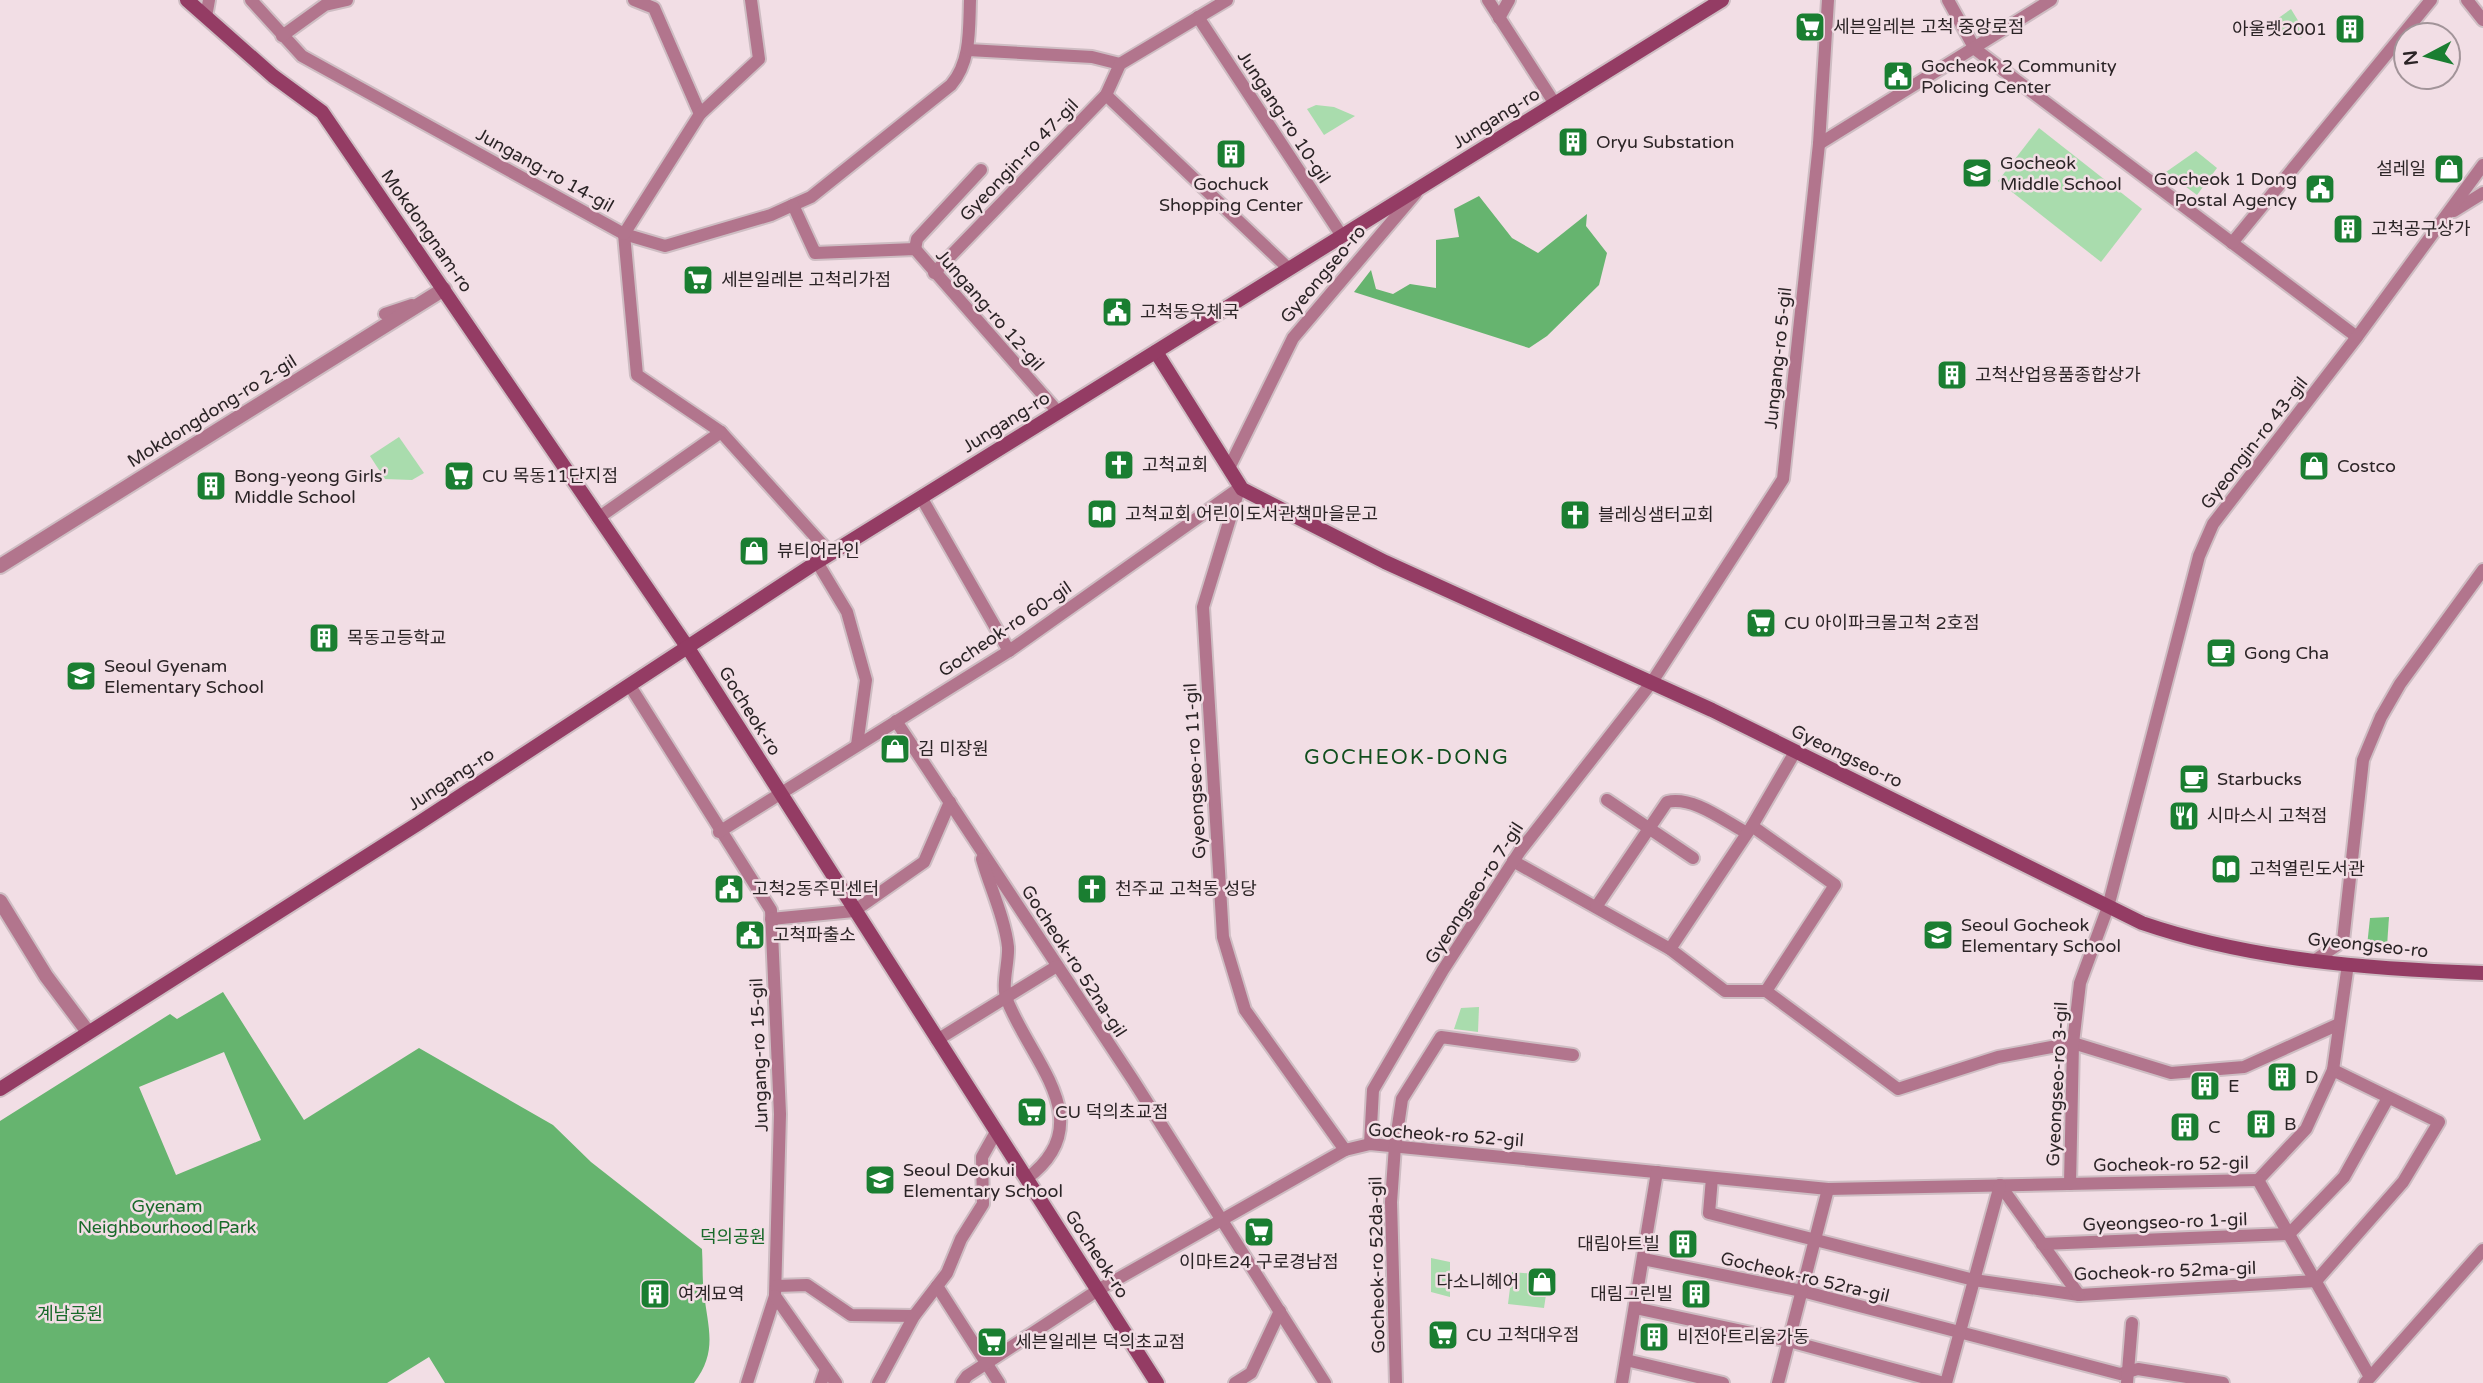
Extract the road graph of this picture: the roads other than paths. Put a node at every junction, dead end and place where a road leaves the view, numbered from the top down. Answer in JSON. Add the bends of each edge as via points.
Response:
{"nodes":[{"id":1,"x":187,"y":0,"type":"edge"},
{"id":2,"x":209,"y":0,"type":"edge"},
{"id":3,"x":251,"y":0,"type":"edge"},
{"id":4,"x":347,"y":0,"type":"edge"},
{"id":5,"x":634,"y":0,"type":"edge"},
{"id":6,"x":751,"y":0,"type":"edge"},
{"id":7,"x":970,"y":0,"type":"edge"},
{"id":8,"x":1227,"y":0,"type":"edge"},
{"id":9,"x":1488,"y":0,"type":"edge"},
{"id":10,"x":1508,"y":0,"type":"edge"},
{"id":11,"x":1722,"y":0,"type":"edge"},
{"id":12,"x":1828,"y":0,"type":"edge"},
{"id":13,"x":1948,"y":0,"type":"edge"},
{"id":14,"x":2051,"y":0,"type":"edge"},
{"id":15,"x":2431,"y":0,"type":"edge"},
{"id":16,"x":2468,"y":0,"type":"edge"},
{"id":17,"x":206,"y":17,"type":"junction"},
{"id":18,"x":1198,"y":17,"type":"junction"},
{"id":19,"x":1499,"y":18,"type":"junction"},
{"id":20,"x":2483,"y":20,"type":"edge"},
{"id":21,"x":282,"y":36,"type":"junction"},
{"id":22,"x":1975,"y":49,"type":"junction"},
{"id":23,"x":968,"y":50,"type":"junction"},
{"id":24,"x":1120,"y":64,"type":"junction"},
{"id":25,"x":1106,"y":95,"type":"junction"},
{"id":26,"x":1555,"y":104,"type":"junction"},
{"id":27,"x":700,"y":114,"type":"junction"},
{"id":28,"x":1819,"y":144,"type":"junction"},
{"id":29,"x":2483,"y":165,"type":"edge"},
{"id":30,"x":981,"y":170,"type":"dead end"},
{"id":31,"x":1421,"y":187,"type":"junction"},
{"id":32,"x":2483,"y":193,"type":"edge"},
{"id":33,"x":793,"y":205,"type":"junction"},
{"id":34,"x":2440,"y":222,"type":"junction"},
{"id":35,"x":625,"y":234,"type":"junction"},
{"id":36,"x":1342,"y":236,"type":"junction"},
{"id":37,"x":2232,"y":243,"type":"junction"},
{"id":38,"x":915,"y":249,"type":"junction"},
{"id":39,"x":1289,"y":268,"type":"junction"},
{"id":40,"x":934,"y":273,"type":"junction"},
{"id":41,"x":444,"y":289,"type":"junction"},
{"id":42,"x":426,"y":300,"type":"junction"},
{"id":43,"x":385,"y":314,"type":"dead end"},
{"id":44,"x":2357,"y":337,"type":"junction"},
{"id":45,"x":1156,"y":352,"type":"junction"},
{"id":46,"x":1058,"y":412,"type":"junction"},
{"id":47,"x":721,"y":432,"type":"junction"},
{"id":48,"x":1229,"y":468,"type":"junction"},
{"id":49,"x":1241,"y":488,"type":"junction"},
{"id":50,"x":921,"y":497,"type":"junction"},
{"id":51,"x":598,"y":517,"type":"junction"},
{"id":52,"x":830,"y":553,"type":"junction"},
{"id":53,"x":817,"y":562,"type":"junction"},
{"id":54,"x":0,"y":566,"type":"edge"},
{"id":55,"x":2483,"y":570,"type":"edge"},
{"id":56,"x":688,"y":648,"type":"junction"},
{"id":57,"x":1009,"y":651,"type":"junction"},
{"id":58,"x":1652,"y":682,"type":"junction"},
{"id":59,"x":630,"y":686,"type":"junction"},
{"id":60,"x":896,"y":721,"type":"junction"},
{"id":61,"x":857,"y":745,"type":"junction"},
{"id":62,"x":1795,"y":752,"type":"junction"},
{"id":63,"x":779,"y":794,"type":"junction"},
{"id":64,"x":1607,"y":800,"type":"dead end"},
{"id":65,"x":950,"y":802,"type":"junction"},
{"id":66,"x":1648,"y":829,"type":"junction"},
{"id":67,"x":1749,"y":829,"type":"junction"},
{"id":68,"x":719,"y":832,"type":"junction"},
{"id":69,"x":977,"y":844,"type":"junction"},
{"id":70,"x":1693,"y":858,"type":"dead end"},
{"id":71,"x":1513,"y":862,"type":"junction"},
{"id":72,"x":0,"y":901,"type":"edge"},
{"id":73,"x":1596,"y":907,"type":"junction"},
{"id":74,"x":2108,"y":907,"type":"junction"},
{"id":75,"x":854,"y":911,"type":"junction"},
{"id":76,"x":771,"y":919,"type":"junction"},
{"id":77,"x":1670,"y":949,"type":"junction"},
{"id":78,"x":2314,"y":961,"type":"junction"},
{"id":79,"x":2348,"y":964,"type":"junction"},
{"id":80,"x":1057,"y":966,"type":"junction"},
{"id":81,"x":2483,"y":973,"type":"edge"},
{"id":82,"x":1766,"y":991,"type":"junction"},
{"id":83,"x":1006,"y":998,"type":"junction"},
{"id":84,"x":2339,"y":1024,"type":"junction"},
{"id":85,"x":88,"y":1032,"type":"junction"},
{"id":86,"x":937,"y":1040,"type":"junction"},
{"id":87,"x":2073,"y":1043,"type":"junction"},
{"id":88,"x":1573,"y":1055,"type":"dead end"},
{"id":89,"x":2333,"y":1070,"type":"junction"},
{"id":90,"x":0,"y":1089,"type":"edge"},
{"id":91,"x":2388,"y":1098,"type":"junction"},
{"id":92,"x":996,"y":1132,"type":"junction"},
{"id":93,"x":1370,"y":1144,"type":"junction"},
{"id":94,"x":1395,"y":1146,"type":"junction"},
{"id":95,"x":1345,"y":1150,"type":"junction"},
{"id":96,"x":1657,"y":1172,"type":"junction"},
{"id":97,"x":1712,"y":1178,"type":"junction"},
{"id":98,"x":1026,"y":1179,"type":"junction"},
{"id":99,"x":2258,"y":1180,"type":"junction"},
{"id":100,"x":2070,"y":1184,"type":"junction"},
{"id":101,"x":2000,"y":1185,"type":"junction"},
{"id":102,"x":1828,"y":1189,"type":"junction"},
{"id":103,"x":1223,"y":1219,"type":"junction"},
{"id":104,"x":2289,"y":1234,"type":"junction"},
{"id":105,"x":1815,"y":1239,"type":"junction"},
{"id":106,"x":2042,"y":1244,"type":"junction"},
{"id":107,"x":2483,"y":1250,"type":"edge"},
{"id":108,"x":1643,"y":1259,"type":"junction"},
{"id":109,"x":1974,"y":1280,"type":"junction"},
{"id":110,"x":2316,"y":1282,"type":"junction"},
{"id":111,"x":937,"y":1286,"type":"junction"},
{"id":112,"x":1098,"y":1290,"type":"junction"},
{"id":113,"x":776,"y":1291,"type":"junction"},
{"id":114,"x":1802,"y":1291,"type":"junction"},
{"id":115,"x":2079,"y":1295,"type":"junction"},
{"id":116,"x":1635,"y":1308,"type":"junction"},
{"id":117,"x":1280,"y":1311,"type":"junction"},
{"id":118,"x":914,"y":1316,"type":"junction"},
{"id":119,"x":2132,"y":1323,"type":"dead end"},
{"id":120,"x":1959,"y":1332,"type":"junction"},
{"id":121,"x":1789,"y":1341,"type":"junction"},
{"id":122,"x":1626,"y":1360,"type":"junction"},
{"id":123,"x":986,"y":1363,"type":"junction"},
{"id":124,"x":826,"y":1369,"type":"junction"},
{"id":125,"x":2127,"y":1377,"type":"edge"},
{"id":126,"x":2368,"y":1380,"type":"edge"},
{"id":127,"x":747,"y":1383,"type":"edge"},
{"id":128,"x":821,"y":1383,"type":"edge"},
{"id":129,"x":836,"y":1383,"type":"edge"},
{"id":130,"x":878,"y":1383,"type":"edge"},
{"id":131,"x":962,"y":1383,"type":"edge"},
{"id":132,"x":999,"y":1383,"type":"edge"},
{"id":133,"x":1157,"y":1383,"type":"edge"},
{"id":134,"x":1235,"y":1383,"type":"edge"},
{"id":135,"x":1325,"y":1383,"type":"edge"},
{"id":136,"x":1396,"y":1383,"type":"edge"},
{"id":137,"x":1622,"y":1383,"type":"edge"},
{"id":138,"x":1723,"y":1383,"type":"edge"},
{"id":139,"x":1778,"y":1383,"type":"edge"},
{"id":140,"x":1945,"y":1383,"type":"edge"},
{"id":141,"x":2223,"y":1383,"type":"edge"}],
"edges":[{"from":1,"to":17,"type":"main road","name":"Mokdongnam-ro"},
{"from":2,"to":17,"type":"street"},
{"from":3,"to":21,"type":"street","name":"Jungang-ro 14-gil"},
{"from":4,"to":21,"type":"street","via":[[325,5]]},
{"from":5,"to":27,"type":"street","via":[[654,8]]},
{"from":6,"to":27,"type":"street","via":[[759,59]]},
{"from":7,"to":23,"type":"street"},
{"from":8,"to":18,"type":"street"},
{"from":9,"to":19,"type":"street"},
{"from":10,"to":19,"type":"street"},
{"from":11,"to":26,"type":"main road","name":"Jungang-ro"},
{"from":12,"to":28,"type":"street","name":"Jungang-ro 5-gil"},
{"from":13,"to":22,"type":"street"},
{"from":14,"to":22,"type":"street"},
{"from":15,"to":37,"type":"street"},
{"from":16,"to":20,"type":"street"},
{"from":17,"to":41,"type":"main road","name":"Mokdongnam-ro","via":[[322,112]]},
{"from":18,"to":24,"type":"street"},
{"from":18,"to":36,"type":"street","name":"Jungang-ro 10-gil"},
{"from":19,"to":26,"type":"street"},
{"from":21,"to":35,"type":"street","name":"Jungang-ro 14-gil","via":[[302,56]]},
{"from":22,"to":28,"type":"street"},
{"from":22,"to":37,"type":"street"},
{"from":23,"to":24,"type":"street","via":[[1092,57]]},
{"from":23,"to":33,"type":"street","via":[[951,85],[811,197]]},
{"from":24,"to":25,"type":"street","name":"Gyeongin-ro 47-gil"},
{"from":25,"to":39,"type":"street"},
{"from":25,"to":40,"type":"street","name":"Gyeongin-ro 47-gil"},
{"from":26,"to":31,"type":"main road","name":"Jungang-ro"},
{"from":27,"to":35,"type":"street"},
{"from":28,"to":58,"type":"street","name":"Jungang-ro 5-gil","via":[[1783,479]]},
{"from":29,"to":34,"type":"street","name":"Gyeongin-ro 43-gil"},
{"from":30,"to":38,"type":"street","via":[[917,239]]},
{"from":31,"to":36,"type":"main road","name":"Jungang-ro"},
{"from":31,"to":48,"type":"street","name":"Gyeongseo-ro","via":[[1293,338]]},
{"from":32,"to":34,"type":"street"},
{"from":33,"to":35,"type":"street","via":[[665,246]]},
{"from":33,"to":38,"type":"street","name":"Jungang-ro 12-gil","via":[[815,253]]},
{"from":34,"to":44,"type":"street","name":"Gyeongin-ro 43-gil"},
{"from":35,"to":47,"type":"street","name":"Jungang-ro 14-gil","via":[[637,375]]},
{"from":36,"to":39,"type":"main road","name":"Jungang-ro"},
{"from":37,"to":44,"type":"street"},
{"from":38,"to":40,"type":"street","name":"Jungang-ro 12-gil"},
{"from":39,"to":45,"type":"main road","name":"Jungang-ro"},
{"from":40,"to":46,"type":"street","name":"Jungang-ro 12-gil"},
{"from":41,"to":42,"type":"street","name":"Mokdongdong-ro 2-gil"},
{"from":41,"to":51,"type":"main road","name":"Mokdongnam-ro"},
{"from":42,"to":43,"type":"street"},
{"from":42,"to":54,"type":"street","name":"Mokdongdong-ro 2-gil"},
{"from":44,"to":74,"type":"street","name":"Gyeongin-ro 43-gil","via":[[2213,524],[2199,556]]},
{"from":45,"to":46,"type":"main road","name":"Jungang-ro"},
{"from":45,"to":48,"type":"main road"},
{"from":46,"to":50,"type":"main road","name":"Jungang-ro"},
{"from":47,"to":51,"type":"street"},
{"from":47,"to":52,"type":"street","name":"Jungang-ro 14-gil"},
{"from":48,"to":49,"type":"main road"},
{"from":49,"to":57,"type":"street","name":"Gocheok-ro 60-gil"},
{"from":49,"to":58,"type":"main road","name":"Gyeongseo-ro","via":[[1385,562]]},
{"from":49,"to":95,"type":"street","name":"Gyeongseo-ro 11-gil","via":[[1203,607],[1223,937],[1245,1010]]},
{"from":50,"to":52,"type":"main road","name":"Jungang-ro"},
{"from":50,"to":57,"type":"street"},
{"from":51,"to":56,"type":"main road","name":"Mokdongnam-ro"},
{"from":52,"to":53,"type":"main road","name":"Jungang-ro"},
{"from":53,"to":56,"type":"main road","name":"Jungang-ro"},
{"from":53,"to":61,"type":"street","via":[[847,612],[866,680]]},
{"from":55,"to":78,"type":"street","via":[[2381,717],[2363,760],[2343,941]]},
{"from":56,"to":59,"type":"main road","name":"Jungang-ro"},
{"from":56,"to":63,"type":"main road","name":"Gocheok-ro"},
{"from":57,"to":60,"type":"street","name":"Gocheok-ro 60-gil"},
{"from":58,"to":62,"type":"main road","name":"Gyeongseo-ro"},
{"from":58,"to":71,"type":"street","name":"Gyeongseo-ro 7-gil"},
{"from":59,"to":68,"type":"street","name":"Jungang-ro 15-gil"},
{"from":59,"to":85,"type":"main road","name":"Jungang-ro"},
{"from":60,"to":61,"type":"street","name":"Gocheok-ro 60-gil"},
{"from":60,"to":65,"type":"street","name":"Gocheok-ro 52na-gil"},
{"from":61,"to":63,"type":"street","name":"Gocheok-ro 60-gil"},
{"from":62,"to":67,"type":"street"},
{"from":62,"to":74,"type":"main road","name":"Gyeongseo-ro"},
{"from":63,"to":68,"type":"street"},
{"from":63,"to":75,"type":"main road","name":"Gocheok-ro"},
{"from":64,"to":66,"type":"street"},
{"from":65,"to":69,"type":"street","name":"Gocheok-ro 52na-gil"},
{"from":65,"to":75,"type":"street","via":[[924,862]]},
{"from":66,"to":67,"type":"street","via":[[1667,802],[1677,799]]},
{"from":66,"to":70,"type":"street"},
{"from":66,"to":73,"type":"street"},
{"from":67,"to":77,"type":"street"},
{"from":67,"to":82,"type":"street","via":[[1835,885]]},
{"from":68,"to":76,"type":"street","name":"Jungang-ro 15-gil","via":[[771,910]]},
{"from":69,"to":80,"type":"street","name":"Gocheok-ro 52na-gil"},
{"from":69,"to":83,"type":"street","via":[[1008,945]]},
{"from":71,"to":73,"type":"street"},
{"from":71,"to":93,"type":"street","name":"Gyeongseo-ro 7-gil","via":[[1373,1090]]},
{"from":72,"to":85,"type":"street","via":[[46,976]]},
{"from":73,"to":77,"type":"street"},
{"from":74,"to":78,"type":"main road","name":"Gyeongseo-ro","via":[[2191,940]]},
{"from":74,"to":87,"type":"street","name":"Gyeongseo-ro 3-gil","via":[[2080,983]]},
{"from":75,"to":76,"type":"street"},
{"from":75,"to":86,"type":"main road","name":"Gocheok-ro"},
{"from":76,"to":113,"type":"street","name":"Jungang-ro 15-gil","via":[[780,1114]]},
{"from":77,"to":82,"type":"street","via":[[1725,991]]},
{"from":78,"to":79,"type":"main road","name":"Gyeongseo-ro"},
{"from":79,"to":81,"type":"main road","name":"Gyeongseo-ro"},
{"from":79,"to":84,"type":"street"},
{"from":80,"to":83,"type":"street"},
{"from":80,"to":103,"type":"street","name":"Gocheok-ro 52na-gil"},
{"from":82,"to":87,"type":"street","via":[[1898,1089],[1998,1057]]},
{"from":83,"to":86,"type":"street"},
{"from":83,"to":98,"type":"street","via":[[1061,1109],[1055,1146],[1045,1165]]},
{"from":84,"to":87,"type":"street","via":[[2244,1067],[2171,1073]]},
{"from":84,"to":89,"type":"street"},
{"from":85,"to":90,"type":"main road","name":"Jungang-ro"},
{"from":86,"to":92,"type":"main road","name":"Gocheok-ro"},
{"from":87,"to":100,"type":"street","name":"Gyeongseo-ro 3-gil"},
{"from":88,"to":94,"type":"street","name":"Gocheok-ro 52da-gil","via":[[1441,1037],[1402,1099]]},
{"from":89,"to":91,"type":"street"},
{"from":89,"to":99,"type":"street","via":[[2306,1129]]},
{"from":91,"to":104,"type":"street","via":[[2344,1177]]},
{"from":91,"to":110,"type":"street","via":[[2439,1122],[2403,1182]]},
{"from":92,"to":98,"type":"main road","name":"Gocheok-ro"},
{"from":92,"to":111,"type":"street","via":[[982,1157],[983,1204]]},
{"from":93,"to":94,"type":"street","name":"Gocheok-ro 52-gil"},
{"from":93,"to":95,"type":"street","name":"Gocheok-ro 52-gil"},
{"from":94,"to":96,"type":"street","name":"Gocheok-ro 52-gil"},
{"from":94,"to":136,"type":"street","name":"Gocheok-ro 52da-gil","via":[[1391,1202]]},
{"from":95,"to":103,"type":"street","name":"Gocheok-ro 52-gil"},
{"from":96,"to":97,"type":"street","name":"Gocheok-ro 52-gil"},
{"from":96,"to":108,"type":"street"},
{"from":97,"to":102,"type":"street","name":"Gocheok-ro 52-gil"},
{"from":97,"to":105,"type":"street","name":"Gocheok-ro 52ra-gil","via":[[1709,1213]]},
{"from":98,"to":112,"type":"main road","name":"Gocheok-ro"},
{"from":99,"to":100,"type":"street","name":"Gocheok-ro 52-gil"},
{"from":99,"to":104,"type":"street","name":"Gyeongseo-ro 1-gil"},
{"from":100,"to":101,"type":"street","name":"Gocheok-ro 52-gil"},
{"from":101,"to":102,"type":"street","name":"Gocheok-ro 52-gil"},
{"from":101,"to":106,"type":"street"},
{"from":101,"to":109,"type":"street"},
{"from":102,"to":105,"type":"street"},
{"from":103,"to":112,"type":"street","name":"Gocheok-ro 52-gil"},
{"from":103,"to":117,"type":"street","name":"Gocheok-ro 52na-gil"},
{"from":104,"to":106,"type":"street","name":"Gyeongseo-ro 1-gil"},
{"from":104,"to":110,"type":"street","name":"Gyeongseo-ro 1-gil"},
{"from":105,"to":109,"type":"street","name":"Gocheok-ro 52ra-gil"},
{"from":105,"to":114,"type":"street"},
{"from":106,"to":115,"type":"street"},
{"from":107,"to":126,"type":"street"},
{"from":108,"to":114,"type":"street","name":"Gocheok-ro 52ra-gil"},
{"from":108,"to":116,"type":"street"},
{"from":109,"to":115,"type":"street","name":"Gocheok-ro 52ma-gil"},
{"from":109,"to":120,"type":"street"},
{"from":110,"to":115,"type":"street","name":"Gocheok-ro 52ma-gil"},
{"from":110,"to":126,"type":"street","name":"Gyeongseo-ro 1-gil"},
{"from":111,"to":118,"type":"street"},
{"from":111,"to":123,"type":"street"},
{"from":112,"to":123,"type":"street","name":"Gocheok-ro 52-gil"},
{"from":112,"to":133,"type":"main road","name":"Gocheok-ro"},
{"from":113,"to":118,"type":"street","via":[[807,1285],[851,1315]]},
{"from":113,"to":124,"type":"street"},
{"from":113,"to":127,"type":"street","name":"Jungang-ro 15-gil"},
{"from":114,"to":120,"type":"street","name":"Gocheok-ro 52ra-gil"},
{"from":114,"to":121,"type":"street"},
{"from":116,"to":121,"type":"street"},
{"from":116,"to":122,"type":"street"},
{"from":117,"to":134,"type":"street","via":[[1251,1374]]},
{"from":117,"to":135,"type":"street","name":"Gocheok-ro 52na-gil"},
{"from":118,"to":130,"type":"street"},
{"from":119,"to":125,"type":"street"},
{"from":120,"to":125,"type":"street","name":"Gocheok-ro 52ra-gil"},
{"from":120,"to":140,"type":"street"},
{"from":121,"to":139,"type":"street"},
{"from":121,"to":140,"type":"street"},
{"from":122,"to":137,"type":"street"},
{"from":122,"to":138,"type":"street"},
{"from":123,"to":131,"type":"street","name":"Gocheok-ro 52-gil"},
{"from":123,"to":132,"type":"street"},
{"from":124,"to":128,"type":"street"},
{"from":124,"to":129,"type":"street"},
{"from":125,"to":141,"type":"street","name":"Gocheok-ro 52ra-gil","via":[[2138,1369]]}]}
